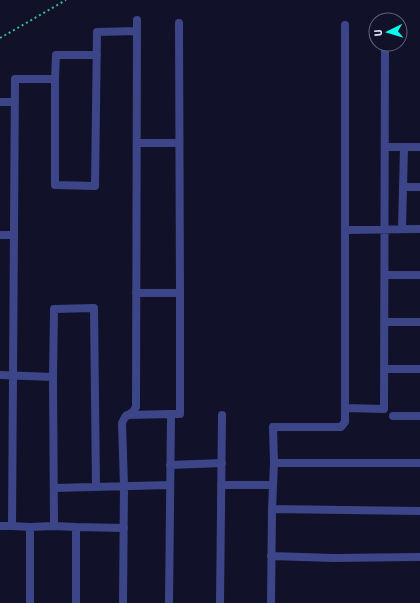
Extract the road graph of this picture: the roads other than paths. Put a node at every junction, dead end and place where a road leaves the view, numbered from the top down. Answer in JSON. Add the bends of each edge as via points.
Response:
{"nodes":[{"id":1,"x":137,"y":20,"type":"dead end"},
{"id":2,"x":179,"y":22,"type":"dead end"},
{"id":3,"x":345,"y":26,"type":"dead end"},
{"id":4,"x":138,"y":31,"type":"junction"},
{"id":5,"x":385,"y":52,"type":"edge"},
{"id":6,"x":96,"y":55,"type":"junction"},
{"id":7,"x":55,"y":79,"type":"junction"},
{"id":8,"x":0,"y":102,"type":"edge"},
{"id":9,"x":14,"y":102,"type":"junction"},
{"id":10,"x":137,"y":143,"type":"junction"},
{"id":11,"x":180,"y":143,"type":"junction"},
{"id":12,"x":385,"y":147,"type":"junction"},
{"id":13,"x":404,"y":147,"type":"junction"},
{"id":14,"x":420,"y":147,"type":"edge"},
{"id":15,"x":420,"y":187,"type":"edge"},
{"id":16,"x":403,"y":188,"type":"junction"},
{"id":17,"x":385,"y":229,"type":"junction"},
{"id":18,"x":402,"y":229,"type":"junction"},
{"id":19,"x":420,"y":229,"type":"edge"},
{"id":20,"x":345,"y":230,"type":"junction"},
{"id":21,"x":0,"y":235,"type":"edge"},
{"id":22,"x":14,"y":235,"type":"junction"},
{"id":23,"x":385,"y":275,"type":"junction"},
{"id":24,"x":420,"y":275,"type":"edge"},
{"id":25,"x":136,"y":293,"type":"junction"},
{"id":26,"x":180,"y":293,"type":"junction"},
{"id":27,"x":385,"y":322,"type":"junction"},
{"id":28,"x":420,"y":322,"type":"edge"},
{"id":29,"x":384,"y":369,"type":"junction"},
{"id":30,"x":420,"y":369,"type":"edge"},
{"id":31,"x":0,"y":374,"type":"edge"},
{"id":32,"x":12,"y":375,"type":"junction"},
{"id":33,"x":53,"y":376,"type":"junction"},
{"id":34,"x":345,"y":408,"type":"junction"},
{"id":35,"x":172,"y":414,"type":"junction"},
{"id":36,"x":127,"y":415,"type":"junction"},
{"id":37,"x":222,"y":415,"type":"dead end"},
{"id":38,"x":393,"y":416,"type":"dead end"},
{"id":39,"x":420,"y":416,"type":"edge"},
{"id":40,"x":222,"y":463,"type":"junction"},
{"id":41,"x":274,"y":463,"type":"junction"},
{"id":42,"x":420,"y":463,"type":"edge"},
{"id":43,"x":170,"y":464,"type":"junction"},
{"id":44,"x":221,"y":484,"type":"junction"},
{"id":45,"x":170,"y":485,"type":"junction"},
{"id":46,"x":272,"y":485,"type":"junction"},
{"id":47,"x":124,"y":486,"type":"junction"},
{"id":48,"x":54,"y":488,"type":"junction"},
{"id":49,"x":96,"y":488,"type":"junction"},
{"id":50,"x":272,"y":509,"type":"junction"},
{"id":51,"x":420,"y":511,"type":"edge"},
{"id":52,"x":0,"y":526,"type":"edge"},
{"id":53,"x":12,"y":526,"type":"junction"},
{"id":54,"x":54,"y":526,"type":"junction"},
{"id":55,"x":30,"y":527,"type":"junction"},
{"id":56,"x":76,"y":527,"type":"junction"},
{"id":57,"x":124,"y":528,"type":"junction"},
{"id":58,"x":271,"y":556,"type":"junction"},
{"id":59,"x":420,"y":558,"type":"edge"},
{"id":60,"x":30,"y":603,"type":"edge"},
{"id":61,"x":76,"y":603,"type":"edge"},
{"id":62,"x":123,"y":603,"type":"edge"},
{"id":63,"x":169,"y":603,"type":"edge"},
{"id":64,"x":220,"y":603,"type":"edge"},
{"id":65,"x":271,"y":603,"type":"edge"}],
"edges":[{"from":1,"to":4,"type":"street"},
{"from":2,"to":11,"type":"street"},
{"from":3,"to":20,"type":"street"},
{"from":4,"to":6,"type":"street","via":[[97,32]]},
{"from":4,"to":10,"type":"street"},
{"from":5,"to":12,"type":"street"},
{"from":6,"to":7,"type":"street","via":[[56,55]]},
{"from":6,"to":7,"type":"street","via":[[95,186],[55,185]]},
{"from":7,"to":9,"type":"street","via":[[14,79]]},
{"from":8,"to":9,"type":"street"},
{"from":9,"to":22,"type":"street"},
{"from":10,"to":11,"type":"street"},
{"from":10,"to":25,"type":"street"},
{"from":11,"to":26,"type":"street"},
{"from":12,"to":13,"type":"street"},
{"from":12,"to":17,"type":"street"},
{"from":13,"to":14,"type":"street"},
{"from":13,"to":16,"type":"street"},
{"from":15,"to":16,"type":"street"},
{"from":16,"to":18,"type":"street"},
{"from":17,"to":18,"type":"street"},
{"from":17,"to":20,"type":"street"},
{"from":17,"to":23,"type":"street"},
{"from":18,"to":19,"type":"street"},
{"from":20,"to":34,"type":"street"},
{"from":21,"to":22,"type":"street"},
{"from":22,"to":32,"type":"street"},
{"from":23,"to":24,"type":"street"},
{"from":23,"to":27,"type":"street"},
{"from":25,"to":26,"type":"street"},
{"from":25,"to":36,"type":"street","via":[[136,407]]},
{"from":26,"to":35,"type":"street","via":[[180,414]]},
{"from":27,"to":28,"type":"street"},
{"from":27,"to":29,"type":"street"},
{"from":29,"to":30,"type":"street"},
{"from":29,"to":34,"type":"street","via":[[384,408]]},
{"from":31,"to":32,"type":"street"},
{"from":32,"to":33,"type":"street"},
{"from":32,"to":53,"type":"street"},
{"from":33,"to":48,"type":"street"},
{"from":33,"to":49,"type":"street","via":[[54,309],[94,308]]},
{"from":34,"to":41,"type":"street","via":[[345,422],[341,427],[273,427]]},
{"from":35,"to":36,"type":"street"},
{"from":35,"to":43,"type":"street"},
{"from":36,"to":47,"type":"street","via":[[122,423]]},
{"from":37,"to":40,"type":"street"},
{"from":38,"to":39,"type":"street"},
{"from":40,"to":43,"type":"street"},
{"from":40,"to":44,"type":"street"},
{"from":41,"to":42,"type":"street"},
{"from":41,"to":46,"type":"street"},
{"from":43,"to":45,"type":"street"},
{"from":44,"to":46,"type":"street"},
{"from":44,"to":64,"type":"street"},
{"from":45,"to":47,"type":"street"},
{"from":45,"to":63,"type":"street"},
{"from":46,"to":50,"type":"street"},
{"from":47,"to":49,"type":"street"},
{"from":47,"to":57,"type":"street"},
{"from":48,"to":49,"type":"street"},
{"from":48,"to":54,"type":"street"},
{"from":50,"to":51,"type":"street"},
{"from":50,"to":58,"type":"street"},
{"from":52,"to":53,"type":"street"},
{"from":53,"to":55,"type":"street"},
{"from":54,"to":55,"type":"street"},
{"from":54,"to":56,"type":"street"},
{"from":55,"to":60,"type":"street"},
{"from":56,"to":57,"type":"street"},
{"from":56,"to":61,"type":"street"},
{"from":57,"to":62,"type":"street"},
{"from":58,"to":59,"type":"street"},
{"from":58,"to":65,"type":"street"}]}
